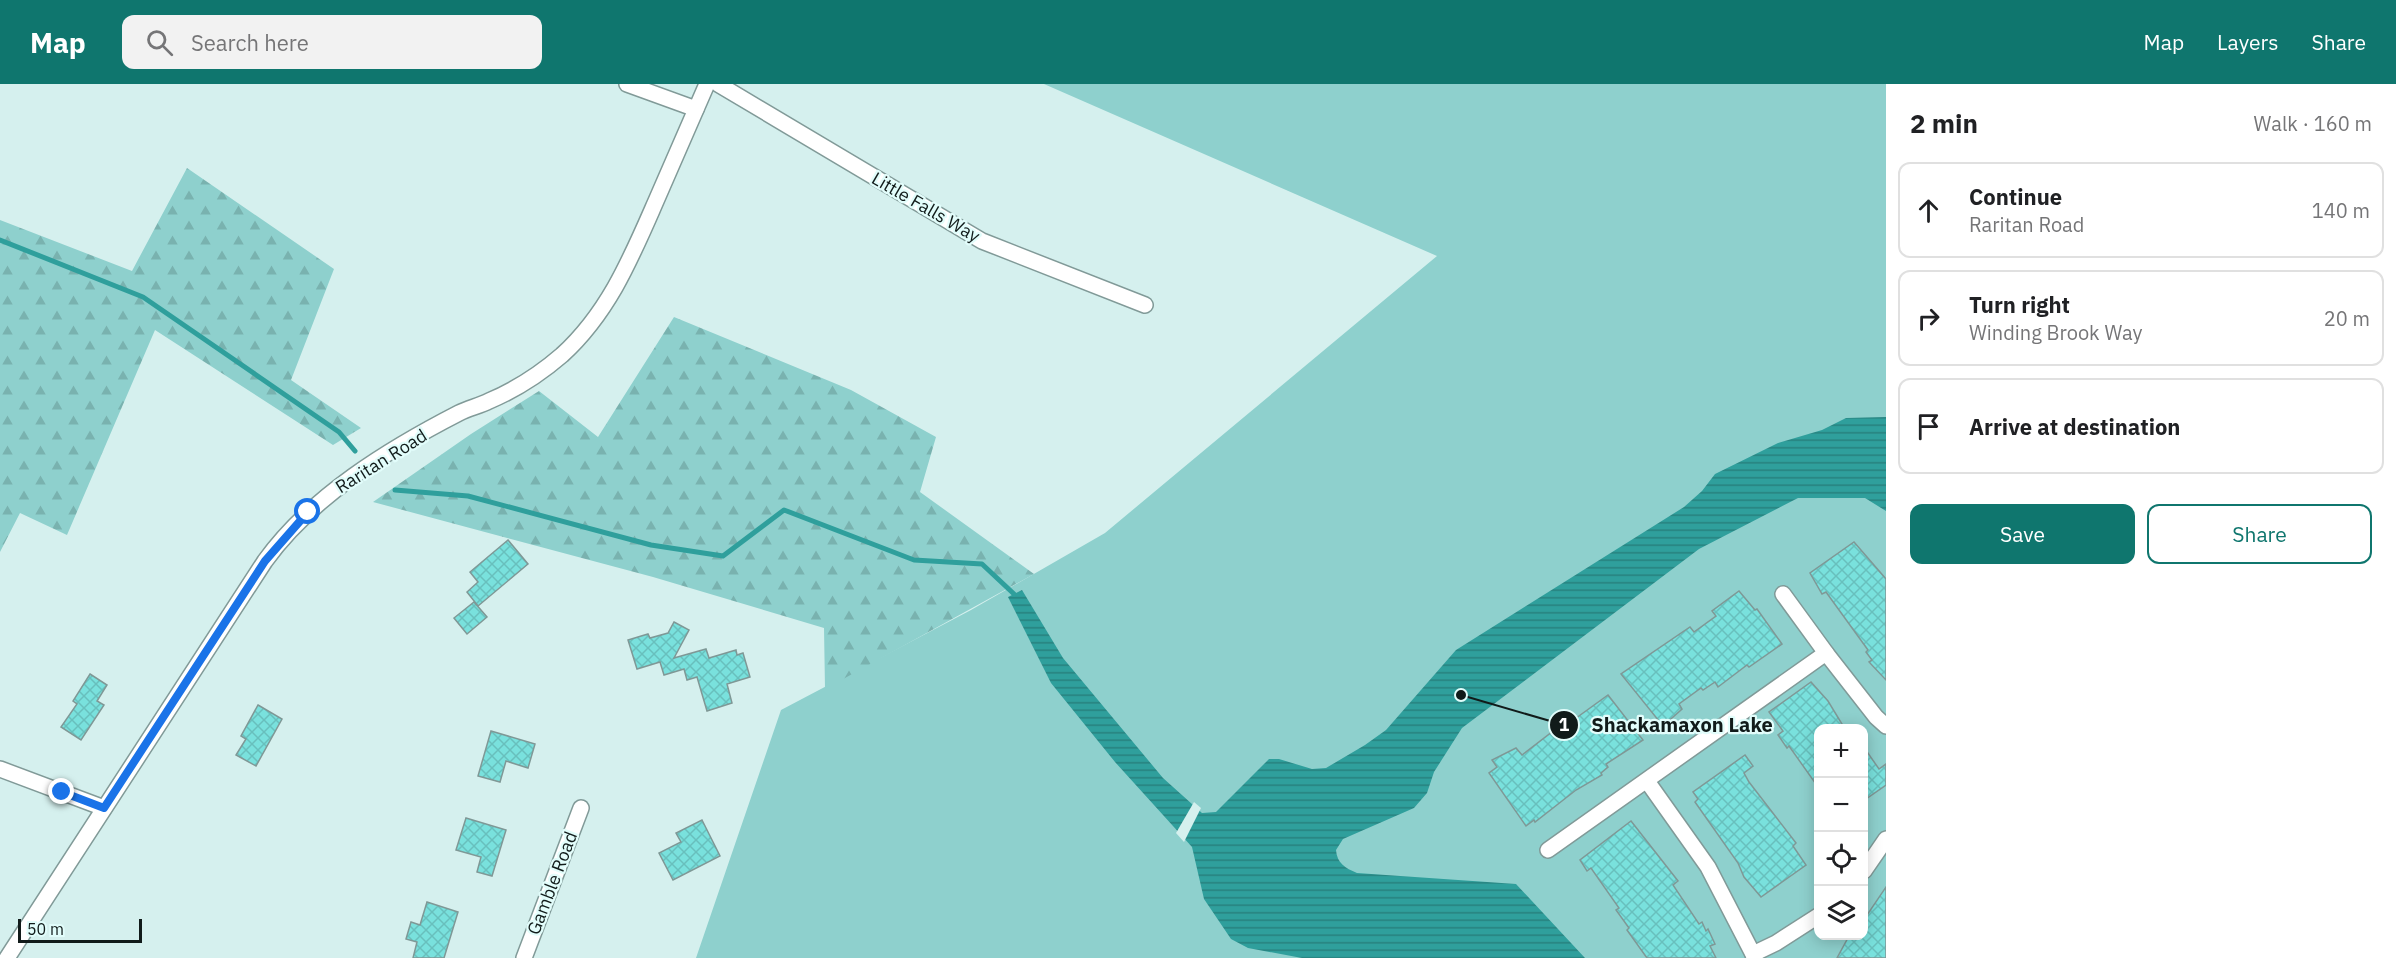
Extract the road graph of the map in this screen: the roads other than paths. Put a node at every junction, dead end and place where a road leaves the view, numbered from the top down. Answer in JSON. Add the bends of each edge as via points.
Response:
{"nodes":[{"id":1,"x":627,"y":84,"type":"edge"},
{"id":2,"x":707,"y":84,"type":"edge"},
{"id":3,"x":718,"y":84,"type":"edge"},
{"id":4,"x":696,"y":109,"type":"junction"},
{"id":5,"x":1145,"y":306,"type":"dead end"},
{"id":6,"x":1783,"y":594,"type":"dead end"},
{"id":7,"x":1826,"y":653,"type":"junction"},
{"id":8,"x":1886,"y":726,"type":"edge"},
{"id":9,"x":0,"y":769,"type":"edge"},
{"id":10,"x":1647,"y":781,"type":"junction"},
{"id":11,"x":104,"y":808,"type":"junction"},
{"id":12,"x":580,"y":808,"type":"dead end"},
{"id":13,"x":1886,"y":839,"type":"edge"},
{"id":14,"x":1548,"y":850,"type":"dead end"},
{"id":15,"x":1868,"y":864,"type":"edge"},
{"id":16,"x":1814,"y":919,"type":"edge"},
{"id":17,"x":1754,"y":956,"type":"edge"},
{"id":18,"x":7,"y":958,"type":"edge"},
{"id":19,"x":524,"y":958,"type":"edge"}],
"edges":[{"from":1,"to":4,"type":"street"},
{"from":2,"to":4,"type":"street","name":"Raritan Road"},
{"from":3,"to":5,"type":"street","name":"Little Falls Way","via":[[982,241]]},
{"from":4,"to":11,"type":"street","name":"Raritan Road","via":[[626,272],[582,335],[561,356],[514,389],[460,412],[370,465],[308,512],[265,561]]},
{"from":6,"to":7,"type":"street"},
{"from":7,"to":8,"type":"street"},
{"from":7,"to":10,"type":"street"},
{"from":9,"to":11,"type":"street"},
{"from":10,"to":14,"type":"street"},
{"from":10,"to":17,"type":"street","via":[[1708,867]]},
{"from":11,"to":18,"type":"street","name":"Raritan Road"},
{"from":12,"to":19,"type":"street","name":"Gamble Road"},
{"from":13,"to":15,"type":"street"},
{"from":16,"to":17,"type":"street"}]}
